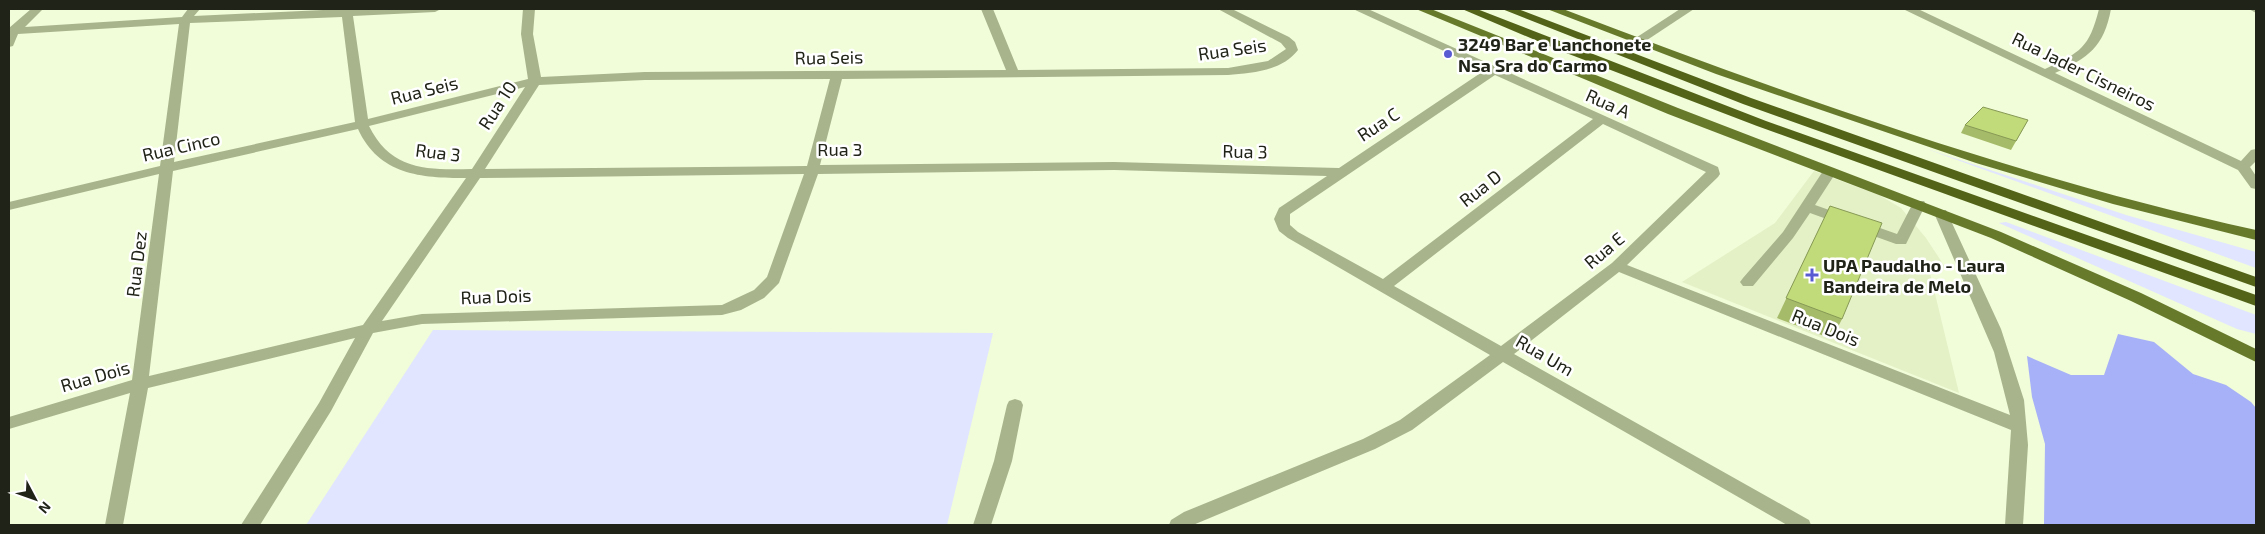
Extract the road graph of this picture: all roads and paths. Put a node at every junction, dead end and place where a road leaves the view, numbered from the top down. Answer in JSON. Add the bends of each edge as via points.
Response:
{"nodes":[{"id":1,"x":37,"y":9,"type":"edge"},
{"id":2,"x":435,"y":9,"type":"edge"},
{"id":3,"x":529,"y":9,"type":"edge"},
{"id":4,"x":987,"y":9,"type":"edge"},
{"id":5,"x":1224,"y":9,"type":"edge"},
{"id":6,"x":1359,"y":9,"type":"edge"},
{"id":7,"x":1422,"y":9,"type":"edge"},
{"id":8,"x":1468,"y":9,"type":"edge"},
{"id":9,"x":1508,"y":9,"type":"edge"},
{"id":10,"x":1553,"y":9,"type":"edge"},
{"id":11,"x":1688,"y":9,"type":"edge"},
{"id":12,"x":1909,"y":9,"type":"edge"},
{"id":13,"x":2105,"y":9,"type":"edge"},
{"id":14,"x":348,"y":11,"type":"edge"},
{"id":15,"x":190,"y":14,"type":"edge"},
{"id":16,"x":11,"y":31,"type":"edge"},
{"id":17,"x":1637,"y":41,"type":"junction"},
{"id":18,"x":9,"y":43,"type":"edge"},
{"id":19,"x":1494,"y":70,"type":"junction"},
{"id":20,"x":1013,"y":72,"type":"junction"},
{"id":21,"x":2046,"y":73,"type":"junction"},
{"id":22,"x":837,"y":74,"type":"junction"},
{"id":23,"x":535,"y":81,"type":"junction"},
{"id":24,"x":1601,"y":118,"type":"junction"},
{"id":25,"x":362,"y":124,"type":"junction"},
{"id":26,"x":2256,"y":153,"type":"edge"},
{"id":27,"x":1707,"y":166,"type":"joint"},
{"id":28,"x":2243,"y":167,"type":"junction"},
{"id":29,"x":167,"y":168,"type":"junction"},
{"id":30,"x":813,"y":168,"type":"junction"},
{"id":31,"x":1830,"y":171,"type":"junction"},
{"id":32,"x":1340,"y":172,"type":"junction"},
{"id":33,"x":474,"y":175,"type":"junction"},
{"id":34,"x":2256,"y":185,"type":"edge"},
{"id":35,"x":1919,"y":204,"type":"junction"},
{"id":36,"x":9,"y":206,"type":"edge"},
{"id":37,"x":1805,"y":206,"type":"junction"},
{"id":38,"x":1284,"y":211,"type":"joint"},
{"id":39,"x":1941,"y":213,"type":"junction"},
{"id":40,"x":2256,"y":235,"type":"edge"},
{"id":41,"x":1617,"y":266,"type":"junction"},
{"id":42,"x":1748,"y":282,"type":"dead end"},
{"id":43,"x":2256,"y":282,"type":"edge"},
{"id":44,"x":1383,"y":287,"type":"junction"},
{"id":45,"x":2256,"y":301,"type":"edge"},
{"id":46,"x":368,"y":329,"type":"junction"},
{"id":47,"x":1501,"y":353,"type":"junction"},
{"id":48,"x":2256,"y":356,"type":"edge"},
{"id":49,"x":140,"y":384,"type":"junction"},
{"id":50,"x":1015,"y":404,"type":"dead end"},
{"id":51,"x":9,"y":423,"type":"edge"},
{"id":52,"x":2019,"y":426,"type":"junction"},
{"id":53,"x":114,"y":525,"type":"edge"},
{"id":54,"x":250,"y":525,"type":"edge"},
{"id":55,"x":982,"y":525,"type":"edge"},
{"id":56,"x":1178,"y":525,"type":"edge"},
{"id":57,"x":1802,"y":525,"type":"edge"},
{"id":58,"x":2014,"y":525,"type":"edge"}],
"edges":[{"from":1,"to":16,"type":"street"},
{"from":2,"to":14,"type":"street"},
{"from":3,"to":23,"type":"street","via":[[527,34]]},
{"from":4,"to":20,"type":"street"},
{"from":5,"to":20,"type":"street","name":"Rua Seis","via":[[1286,40],[1292,50],[1276,62],[1242,70],[1187,73]]},
{"from":6,"to":19,"type":"street","name":"Rua A"},
{"from":7,"to":31,"type":"main road"},
{"from":8,"to":45,"type":"highway","via":[[1680,94]]},
{"from":9,"to":43,"type":"highway","via":[[1748,101]]},
{"from":10,"to":17,"type":"main road"},
{"from":11,"to":17,"type":"street"},
{"from":12,"to":21,"type":"street","name":"Rua Jader Cisneiros"},
{"from":13,"to":21,"type":"street","via":[[2102,26],[2091,48]]},
{"from":14,"to":15,"type":"street"},
{"from":14,"to":25,"type":"street","name":"Rua 3"},
{"from":15,"to":16,"type":"street"},
{"from":15,"to":29,"type":"street","name":"Rua Dez"},
{"from":16,"to":18,"type":"street"},
{"from":17,"to":40,"type":"main road","via":[[1977,159],[2149,211]]},
{"from":19,"to":24,"type":"street","name":"Rua A"},
{"from":19,"to":32,"type":"street","name":"Rua C"},
{"from":20,"to":22,"type":"street","name":"Rua Seis"},
{"from":21,"to":28,"type":"street","name":"Rua Jader Cisneiros"},
{"from":22,"to":23,"type":"street","name":"Rua Seis"},
{"from":22,"to":30,"type":"street","name":"Rua Dois"},
{"from":23,"to":25,"type":"street","name":"Rua Seis"},
{"from":23,"to":33,"type":"street","name":"Rua 10"},
{"from":24,"to":27,"type":"street","name":"Rua A"},
{"from":24,"to":44,"type":"street","name":"Rua D"},
{"from":25,"to":29,"type":"street","name":"Rua Cinco"},
{"from":25,"to":33,"type":"street","name":"Rua 3","via":[[374,148],[397,165],[435,174]]},
{"from":26,"to":28,"type":"street"},
{"from":27,"to":41,"type":"street","name":"Rua E","via":[[1713,170],[1711,178]]},
{"from":28,"to":34,"type":"street"},
{"from":29,"to":36,"type":"street","name":"Rua Cinco"},
{"from":29,"to":49,"type":"street","name":"Rua Dez"},
{"from":30,"to":32,"type":"street","name":"Rua 3","via":[[1114,166]]},
{"from":30,"to":33,"type":"street","name":"Rua 3"},
{"from":30,"to":46,"type":"street","name":"Rua Dois","via":[[774,279],[759,294],[736,306],[722,310],[449,317]]},
{"from":31,"to":35,"type":"main road"},
{"from":31,"to":37,"type":"street"},
{"from":32,"to":38,"type":"street","name":"Rua C"},
{"from":33,"to":46,"type":"street","name":"Rua 10"},
{"from":35,"to":37,"type":"street","via":[[1901,241]]},
{"from":35,"to":39,"type":"main road"},
{"from":37,"to":42,"type":"street","via":[[1788,235]]},
{"from":38,"to":44,"type":"street","name":"Rua Um","via":[[1281,222],[1286,231]]},
{"from":39,"to":48,"type":"main road","via":[[2083,273]]},
{"from":39,"to":52,"type":"street","via":[[2006,362],[2017,401]]},
{"from":41,"to":47,"type":"street","name":"Rua E"},
{"from":41,"to":52,"type":"street","name":"Rua Dois"},
{"from":44,"to":47,"type":"street","name":"Rua Um"},
{"from":46,"to":49,"type":"street","name":"Rua Dois"},
{"from":46,"to":54,"type":"street","name":"Rua 10","via":[[325,408]]},
{"from":47,"to":56,"type":"street","name":"Rua E","via":[[1440,402],[1391,433]]},
{"from":47,"to":57,"type":"street","name":"Rua Um"},
{"from":49,"to":51,"type":"street","name":"Rua Dois"},
{"from":49,"to":53,"type":"street","name":"Rua Dez"},
{"from":50,"to":55,"type":"street","via":[[1003,461]]},
{"from":52,"to":58,"type":"street"}]}
